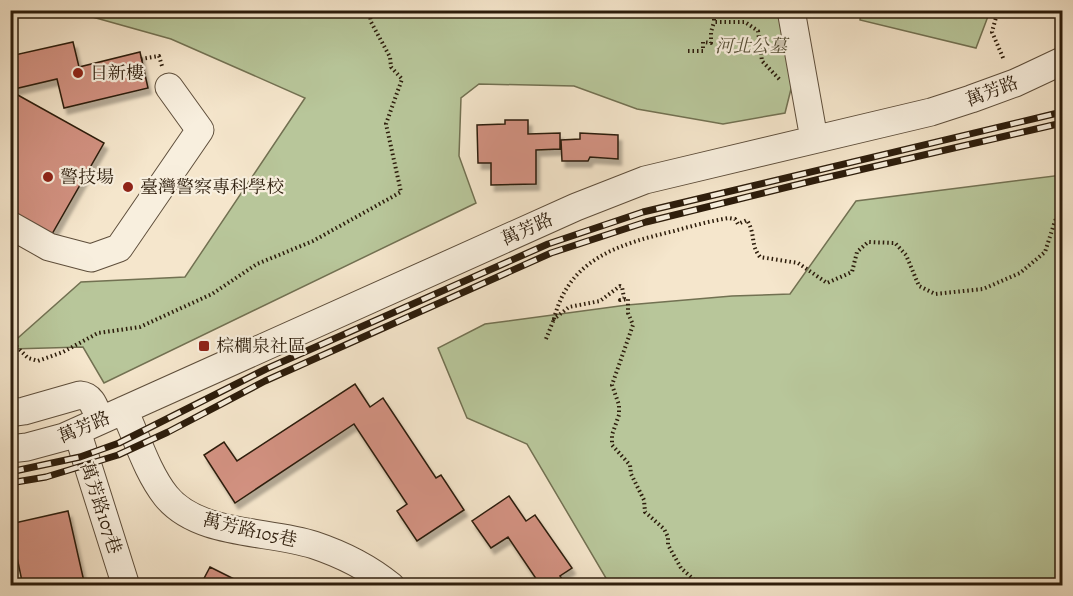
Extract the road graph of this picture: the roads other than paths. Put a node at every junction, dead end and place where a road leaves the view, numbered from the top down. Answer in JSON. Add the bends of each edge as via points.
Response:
{"nodes":[{"id":1,"x":791,"y":10,"type":"edge"},
{"id":2,"x":1062,"y":61,"type":"edge"},
{"id":3,"x":169,"y":87,"type":"dead end"},
{"id":4,"x":814,"y":139,"type":"junction"},
{"id":5,"x":10,"y":225,"type":"edge"},
{"id":6,"x":10,"y":412,"type":"edge"},
{"id":7,"x":100,"y":420,"type":"junction"},
{"id":8,"x":10,"y":449,"type":"edge"},
{"id":9,"x":126,"y":585,"type":"edge"},
{"id":10,"x":391,"y":585,"type":"edge"}],
"edges":[{"from":1,"to":4,"type":"street"},
{"from":2,"to":4,"type":"street","name":"萬芳路","via":[[1015,83],[931,112]]},
{"from":3,"to":5,"type":"street","via":[[200,130],[119,248],[91,258],[49,247]]},
{"from":4,"to":7,"type":"street","name":"萬芳路","via":[[645,180],[610,193]]},
{"from":6,"to":7,"type":"street","via":[[80,395],[90,399]]},
{"from":7,"to":8,"type":"street","name":"萬芳路","via":[[49,441]]},
{"from":7,"to":9,"type":"street","name":"萬芳路107巷"},
{"from":7,"to":10,"type":"street","name":"萬芳路105巷","via":[[167,498],[187,515],[210,524],[314,545]]}]}
